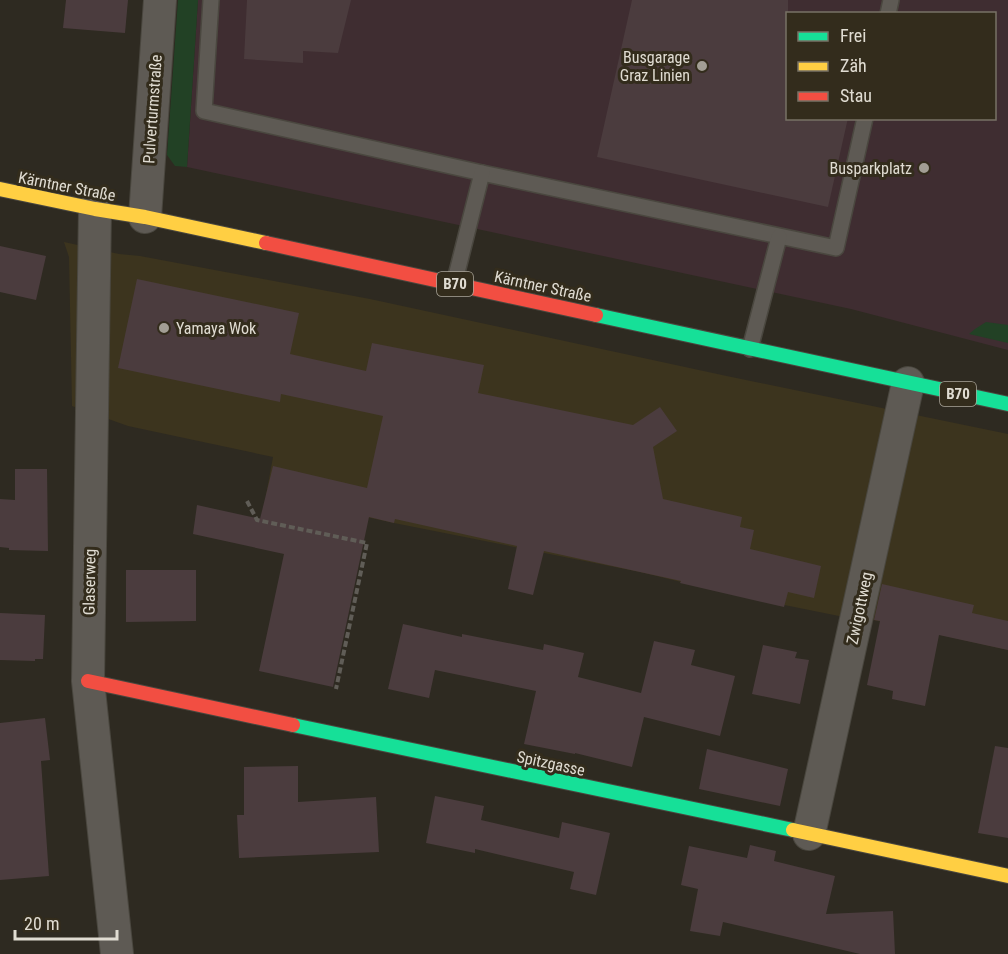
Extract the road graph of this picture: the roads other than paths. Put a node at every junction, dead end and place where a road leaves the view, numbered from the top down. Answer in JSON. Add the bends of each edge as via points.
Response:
{"nodes":[{"id":1,"x":160,"y":0,"type":"edge"},
{"id":2,"x":211,"y":0,"type":"edge"},
{"id":3,"x":865,"y":120,"type":"edge"},
{"id":4,"x":482,"y":173,"type":"junction"},
{"id":5,"x":0,"y":189,"type":"edge"},
{"id":6,"x":94,"y":209,"type":"junction"},
{"id":7,"x":145,"y":217,"type":"junction"},
{"id":8,"x":779,"y":237,"type":"junction"},
{"id":9,"x":454,"y":284,"type":"junction"},
{"id":10,"x":750,"y":349,"type":"junction"},
{"id":11,"x":908,"y":383,"type":"junction"},
{"id":12,"x":1008,"y":404,"type":"edge"},
{"id":13,"x":88,"y":681,"type":"junction"},
{"id":14,"x":809,"y":834,"type":"junction"},
{"id":15,"x":1008,"y":876,"type":"edge"},
{"id":16,"x":117,"y":954,"type":"edge"}],
"edges":[{"from":1,"to":7,"type":"street","name":"Pulverturmstraße"},
{"from":2,"to":4,"type":"lane","via":[[204,111]]},
{"from":3,"to":8,"type":"lane","via":[[836,248]]},
{"from":4,"to":8,"type":"lane"},
{"from":4,"to":9,"type":"lane"},
{"from":5,"to":6,"type":"main road","name":"Kärntner Straße","number":"B70"},
{"from":6,"to":7,"type":"main road","name":"Kärntner Straße","number":"B70"},
{"from":6,"to":13,"type":"street","name":"Glaserweg"},
{"from":7,"to":9,"type":"main road","name":"Kärntner Straße","number":"B70"},
{"from":8,"to":10,"type":"lane"},
{"from":9,"to":10,"type":"main road","name":"Kärntner Straße","number":"B70"},
{"from":10,"to":11,"type":"main road","name":"Kärntner Straße","number":"B70"},
{"from":11,"to":12,"type":"main road","name":"Kärntner Straße","number":"B70"},
{"from":11,"to":14,"type":"street","name":"Zwigottweg"},
{"from":13,"to":14,"type":"main road","name":"Spitzgasse"},
{"from":13,"to":16,"type":"street","name":"Glaserweg"},
{"from":14,"to":15,"type":"main road","name":"Spitzgasse"}]}
